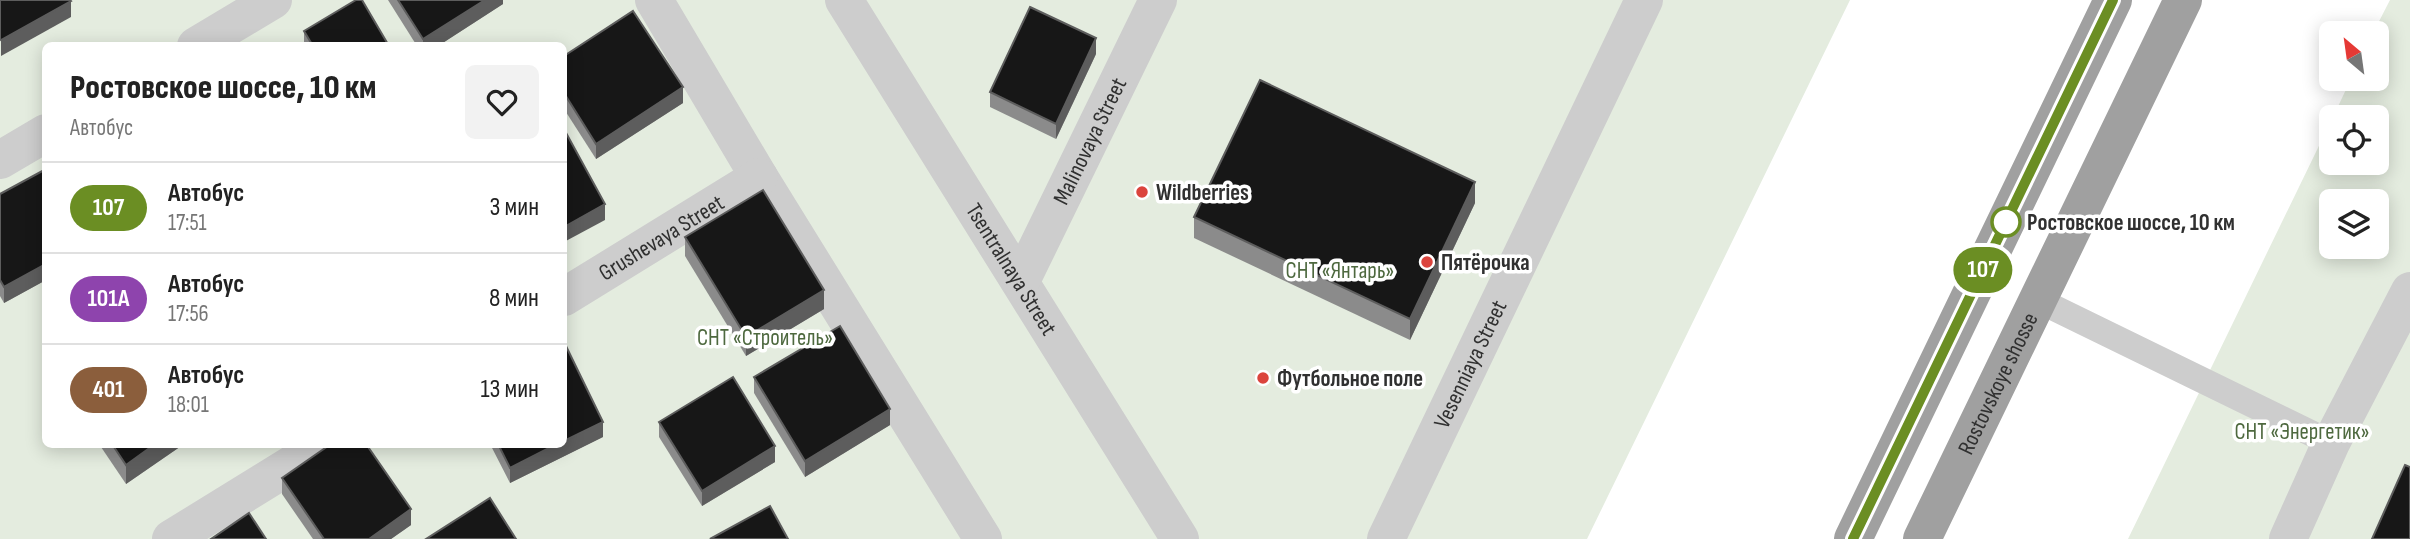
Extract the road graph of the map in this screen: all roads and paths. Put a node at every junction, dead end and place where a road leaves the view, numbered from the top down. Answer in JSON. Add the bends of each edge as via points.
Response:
{"nodes":[{"id":1,"x":273,"y":0,"type":"edge"},
{"id":2,"x":654,"y":0,"type":"edge"},
{"id":3,"x":844,"y":0,"type":"edge"},
{"id":4,"x":1158,"y":0,"type":"edge"},
{"id":5,"x":1644,"y":0,"type":"edge"},
{"id":6,"x":2113,"y":0,"type":"edge"},
{"id":7,"x":2183,"y":0,"type":"edge"},
{"id":8,"x":202,"y":42,"type":"edge"},
{"id":9,"x":42,"y":135,"type":"edge"},
{"id":10,"x":0,"y":160,"type":"edge"},
{"id":11,"x":760,"y":177,"type":"junction"},
{"id":12,"x":1021,"y":281,"type":"junction"},
{"id":13,"x":2410,"y":291,"type":"edge"},
{"id":14,"x":567,"y":296,"type":"edge"},
{"id":15,"x":2038,"y":300,"type":"junction"},
{"id":16,"x":2331,"y":443,"type":"junction"},
{"id":17,"x":319,"y":448,"type":"edge"},
{"id":18,"x":171,"y":539,"type":"edge"},
{"id":19,"x":983,"y":539,"type":"edge"},
{"id":20,"x":1180,"y":539,"type":"edge"},
{"id":21,"x":1386,"y":539,"type":"edge"},
{"id":22,"x":1853,"y":539,"type":"edge"},
{"id":23,"x":1922,"y":539,"type":"edge"},
{"id":24,"x":2288,"y":539,"type":"edge"}],
"edges":[{"from":1,"to":8,"type":"street"},
{"from":2,"to":11,"type":"street"},
{"from":3,"to":12,"type":"street","name":"Tsentralnaya Street"},
{"from":4,"to":12,"type":"street","name":"Malinovaya Street"},
{"from":5,"to":21,"type":"street","name":"Vesenniaya Street"},
{"from":6,"to":22,"type":"highway"},
{"from":7,"to":15,"type":"highway","name":"Rostovskoye shosse"},
{"from":9,"to":10,"type":"street"},
{"from":11,"to":14,"type":"street","name":"Grushevaya Street"},
{"from":11,"to":19,"type":"street"},
{"from":12,"to":20,"type":"street","name":"Tsentralnaya Street"},
{"from":13,"to":16,"type":"street"},
{"from":15,"to":16,"type":"lane"},
{"from":15,"to":23,"type":"highway","name":"Rostovskoye shosse"},
{"from":16,"to":24,"type":"street"},
{"from":17,"to":18,"type":"street"}]}
